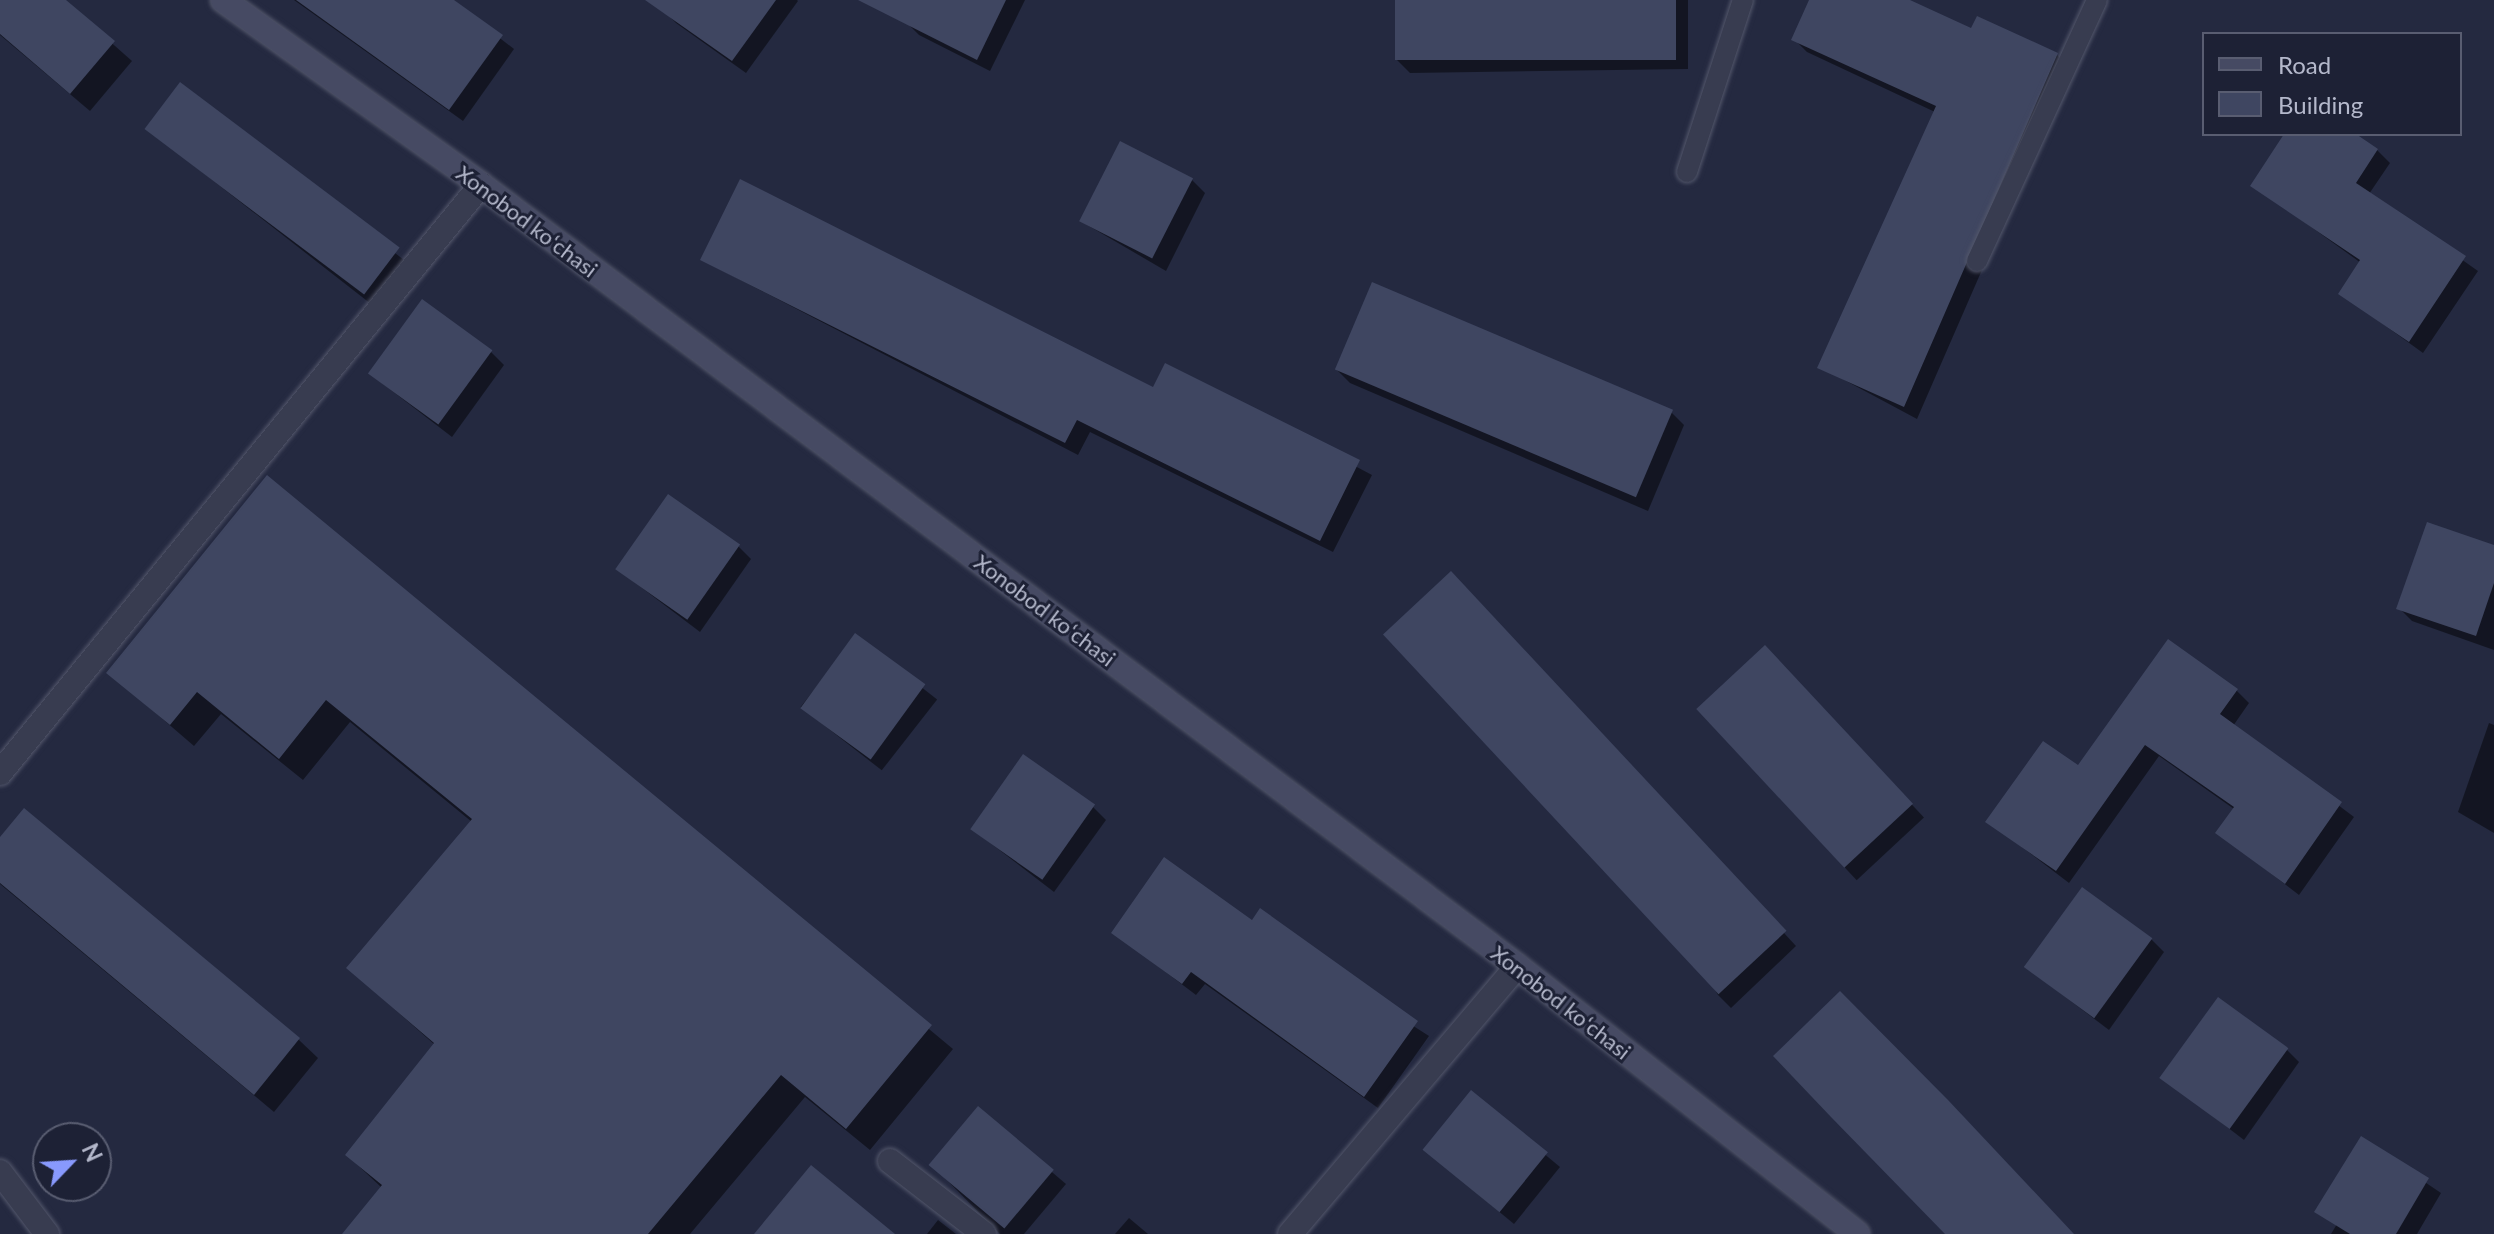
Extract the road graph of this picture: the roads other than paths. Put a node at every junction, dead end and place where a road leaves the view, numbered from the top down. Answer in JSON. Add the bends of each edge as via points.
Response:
{"nodes":[{"id":1,"x":223,"y":0,"type":"edge"},
{"id":2,"x":1743,"y":0,"type":"edge"},
{"id":3,"x":2097,"y":0,"type":"edge"},
{"id":4,"x":1687,"y":172,"type":"dead end"},
{"id":5,"x":481,"y":185,"type":"junction"},
{"id":6,"x":1977,"y":261,"type":"dead end"},
{"id":7,"x":0,"y":773,"type":"edge"},
{"id":8,"x":1517,"y":966,"type":"junction"},
{"id":9,"x":890,"y":1161,"type":"dead end"},
{"id":10,"x":0,"y":1172,"type":"edge"},
{"id":11,"x":47,"y":1234,"type":"edge"},
{"id":12,"x":984,"y":1234,"type":"edge"},
{"id":13,"x":1290,"y":1234,"type":"edge"},
{"id":14,"x":1857,"y":1234,"type":"edge"}],
"edges":[{"from":1,"to":5,"type":"main road","name":"Xonobod koʻchasi"},
{"from":2,"to":4,"type":"lane"},
{"from":3,"to":6,"type":"lane"},
{"from":5,"to":7,"type":"street"},
{"from":5,"to":8,"type":"main road","name":"Xonobod koʻchasi"},
{"from":8,"to":13,"type":"street"},
{"from":8,"to":14,"type":"main road","name":"Xonobod koʻchasi"},
{"from":9,"to":12,"type":"street"},
{"from":10,"to":11,"type":"street"}]}
